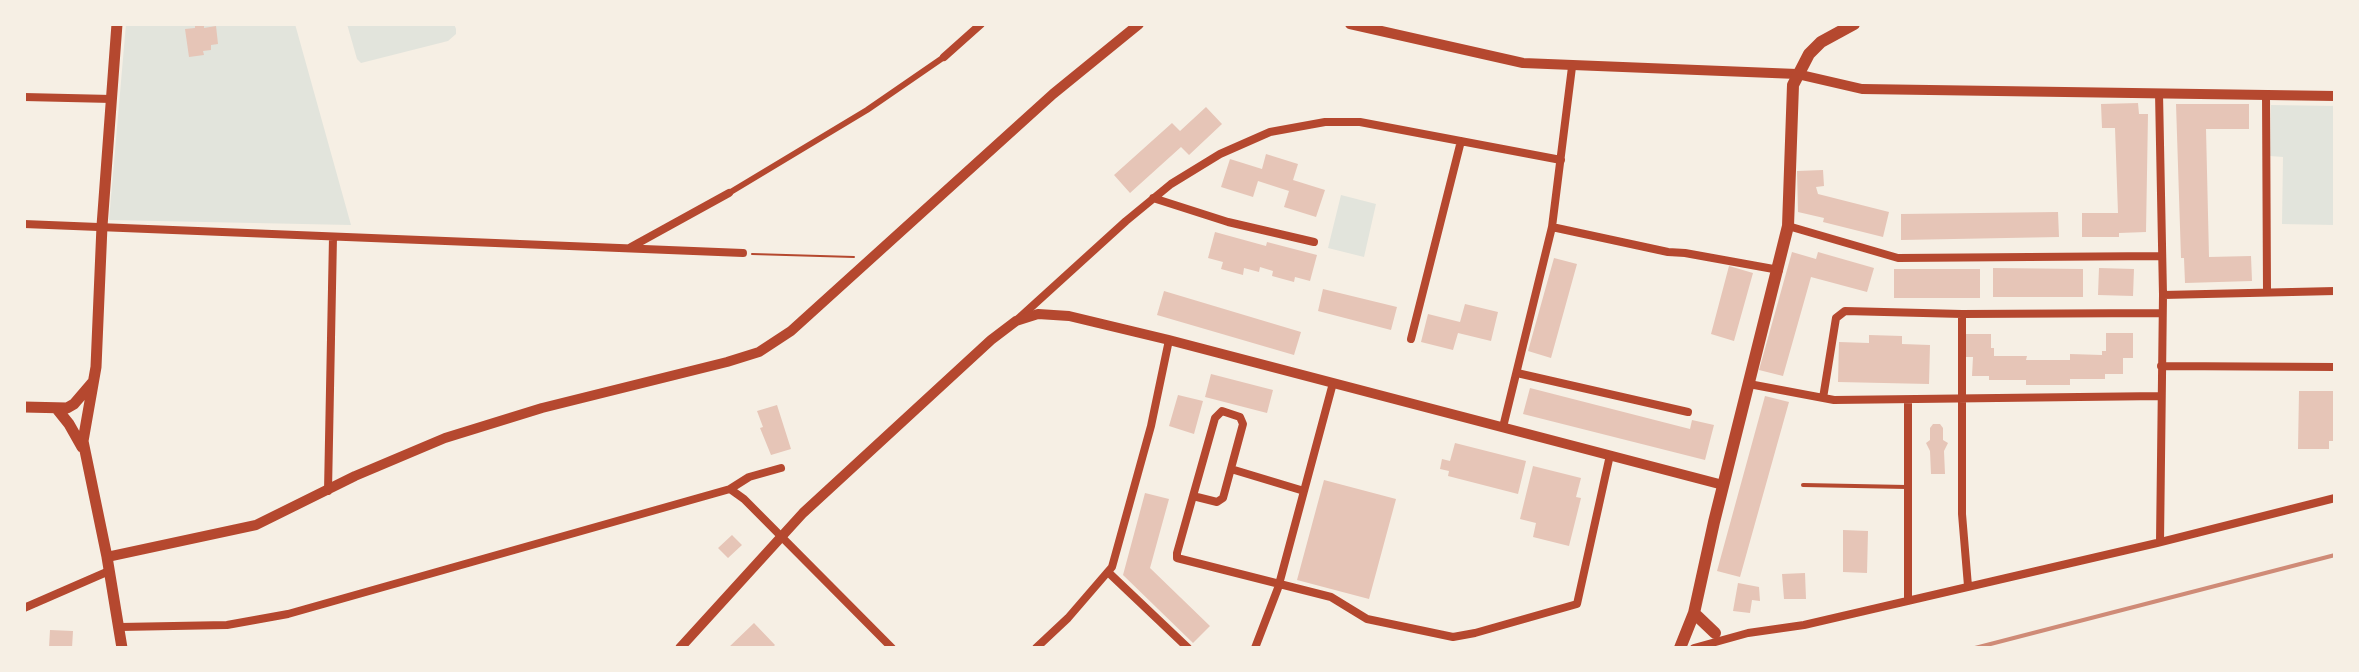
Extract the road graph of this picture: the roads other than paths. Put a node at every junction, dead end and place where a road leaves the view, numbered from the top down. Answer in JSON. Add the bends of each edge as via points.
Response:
{"nodes":[{"id":1,"x":117,"y":24,"type":"edge"},
{"id":2,"x":981,"y":24,"type":"edge"},
{"id":3,"x":1139,"y":24,"type":"edge"},
{"id":4,"x":1350,"y":24,"type":"edge"},
{"id":5,"x":1854,"y":24,"type":"edge"},
{"id":6,"x":944,"y":57,"type":"joint"},
{"id":7,"x":1572,"y":67,"type":"junction"},
{"id":8,"x":1797,"y":74,"type":"junction"},
{"id":9,"x":2159,"y":93,"type":"junction"},
{"id":10,"x":2266,"y":95,"type":"junction"},
{"id":11,"x":2335,"y":96,"type":"edge"},
{"id":12,"x":24,"y":97,"type":"edge"},
{"id":13,"x":112,"y":99,"type":"junction"},
{"id":14,"x":1461,"y":141,"type":"junction"},
{"id":15,"x":1561,"y":160,"type":"junction"},
{"id":16,"x":729,"y":193,"type":"joint"},
{"id":17,"x":1153,"y":198,"type":"junction"},
{"id":18,"x":24,"y":224,"type":"edge"},
{"id":19,"x":102,"y":226,"type":"junction"},
{"id":20,"x":1788,"y":226,"type":"junction"},
{"id":21,"x":1552,"y":227,"type":"junction"},
{"id":22,"x":333,"y":237,"type":"junction"},
{"id":23,"x":1314,"y":242,"type":"dead end"},
{"id":24,"x":630,"y":247,"type":"junction"},
{"id":25,"x":743,"y":253,"type":"road end"},
{"id":26,"x":2161,"y":256,"type":"junction"},
{"id":27,"x":1779,"y":270,"type":"junction"},
{"id":28,"x":2335,"y":291,"type":"edge"},
{"id":29,"x":2267,"y":292,"type":"junction"},
{"id":30,"x":2163,"y":295,"type":"junction"},
{"id":31,"x":2161,"y":313,"type":"junction"},
{"id":32,"x":1962,"y":314,"type":"junction"},
{"id":33,"x":1016,"y":321,"type":"junction"},
{"id":34,"x":1411,"y":339,"type":"dead end"},
{"id":35,"x":1169,"y":340,"type":"junction"},
{"id":36,"x":2161,"y":366,"type":"junction"},
{"id":37,"x":2335,"y":367,"type":"edge"},
{"id":38,"x":1517,"y":373,"type":"junction"},
{"id":39,"x":94,"y":379,"type":"junction"},
{"id":40,"x":1333,"y":383,"type":"junction"},
{"id":41,"x":1749,"y":384,"type":"junction"},
{"id":42,"x":1962,"y":396,"type":"junction"},
{"id":43,"x":2161,"y":396,"type":"junction"},
{"id":44,"x":1823,"y":398,"type":"junction"},
{"id":45,"x":1908,"y":400,"type":"junction"},
{"id":46,"x":24,"y":407,"type":"edge"},
{"id":47,"x":57,"y":409,"type":"junction"},
{"id":48,"x":1688,"y":412,"type":"dead end"},
{"id":49,"x":1503,"y":427,"type":"junction"},
{"id":50,"x":84,"y":451,"type":"junction"},
{"id":51,"x":1610,"y":455,"type":"junction"},
{"id":52,"x":781,"y":468,"type":"dead end"},
{"id":53,"x":1231,"y":469,"type":"junction"},
{"id":54,"x":1723,"y":485,"type":"junction"},
{"id":55,"x":1803,"y":485,"type":"dead end"},
{"id":56,"x":1907,"y":487,"type":"junction"},
{"id":57,"x":730,"y":489,"type":"junction"},
{"id":58,"x":328,"y":491,"type":"junction"},
{"id":59,"x":1304,"y":491,"type":"junction"},
{"id":60,"x":1193,"y":496,"type":"junction"},
{"id":61,"x":2335,"y":498,"type":"edge"},
{"id":62,"x":781,"y":535,"type":"junction"},
{"id":63,"x":2160,"y":542,"type":"junction"},
{"id":64,"x":107,"y":557,"type":"junction"},
{"id":65,"x":109,"y":571,"type":"junction"},
{"id":66,"x":1109,"y":573,"type":"junction"},
{"id":67,"x":1279,"y":583,"type":"junction"},
{"id":68,"x":1968,"y":586,"type":"junction"},
{"id":69,"x":1908,"y":601,"type":"junction"},
{"id":70,"x":24,"y":608,"type":"edge"},
{"id":71,"x":1694,"y":613,"type":"junction"},
{"id":72,"x":120,"y":627,"type":"junction"},
{"id":73,"x":1689,"y":628,"type":"junction"},
{"id":74,"x":1715,"y":633,"type":"junction"},
{"id":75,"x":1731,"y":638,"type":"junction"},
{"id":76,"x":122,"y":648,"type":"edge"},
{"id":77,"x":680,"y":648,"type":"edge"},
{"id":78,"x":892,"y":648,"type":"edge"},
{"id":79,"x":1036,"y":648,"type":"edge"},
{"id":80,"x":1188,"y":648,"type":"edge"},
{"id":81,"x":1255,"y":648,"type":"edge"},
{"id":82,"x":1680,"y":648,"type":"edge"},
{"id":83,"x":1694,"y":648,"type":"edge"}],
"edges":[{"from":1,"to":13,"type":"main road"},
{"from":2,"to":6,"type":"street"},
{"from":3,"to":58,"type":"street","via":[[1053,94],[791,331],[759,352],[496,421],[406,453]]},
{"from":4,"to":7,"type":"street","via":[[1523,63]]},
{"from":5,"to":8,"type":"main road","via":[[1821,42]]},
{"from":6,"to":16,"type":"street"},
{"from":7,"to":8,"type":"street"},
{"from":7,"to":15,"type":"street"},
{"from":8,"to":9,"type":"street","via":[[1862,89]]},
{"from":8,"to":20,"type":"main road","via":[[1791,93]]},
{"from":9,"to":10,"type":"street"},
{"from":9,"to":26,"type":"street"},
{"from":10,"to":11,"type":"street"},
{"from":10,"to":29,"type":"street"},
{"from":12,"to":13,"type":"street"},
{"from":13,"to":19,"type":"main road"},
{"from":14,"to":15,"type":"street"},
{"from":14,"to":17,"type":"street","via":[[1340,120],[1290,127],[1220,154]]},
{"from":14,"to":34,"type":"street"},
{"from":15,"to":21,"type":"street"},
{"from":16,"to":24,"type":"street"},
{"from":17,"to":23,"type":"street"},
{"from":17,"to":33,"type":"street"},
{"from":18,"to":19,"type":"street"},
{"from":19,"to":22,"type":"street"},
{"from":19,"to":39,"type":"main road"},
{"from":20,"to":26,"type":"street","via":[[1898,258]]},
{"from":20,"to":27,"type":"main road"},
{"from":21,"to":27,"type":"street"},
{"from":21,"to":38,"type":"street"},
{"from":22,"to":24,"type":"street"},
{"from":22,"to":58,"type":"street"},
{"from":24,"to":25,"type":"street"},
{"from":26,"to":30,"type":"street"},
{"from":27,"to":41,"type":"main road"},
{"from":28,"to":29,"type":"street"},
{"from":29,"to":30,"type":"street"},
{"from":30,"to":31,"type":"street"},
{"from":31,"to":32,"type":"street"},
{"from":31,"to":36,"type":"street"},
{"from":32,"to":42,"type":"street"},
{"from":32,"to":44,"type":"street","via":[[1845,311],[1836,318]]},
{"from":33,"to":35,"type":"street","via":[[1038,314],[1069,316]]},
{"from":33,"to":62,"type":"street"},
{"from":35,"to":40,"type":"street"},
{"from":35,"to":66,"type":"street","via":[[1151,426]]},
{"from":36,"to":37,"type":"street"},
{"from":36,"to":43,"type":"street"},
{"from":38,"to":48,"type":"street"},
{"from":38,"to":49,"type":"street"},
{"from":39,"to":47,"type":"main road","via":[[74,404]]},
{"from":39,"to":50,"type":"main road"},
{"from":40,"to":49,"type":"street"},
{"from":40,"to":59,"type":"street"},
{"from":41,"to":44,"type":"street"},
{"from":41,"to":54,"type":"main road"},
{"from":42,"to":43,"type":"street"},
{"from":42,"to":45,"type":"street"},
{"from":42,"to":68,"type":"street"},
{"from":43,"to":63,"type":"street"},
{"from":44,"to":45,"type":"street"},
{"from":45,"to":56,"type":"street"},
{"from":46,"to":47,"type":"main road"},
{"from":47,"to":50,"type":"main road"},
{"from":49,"to":51,"type":"street"},
{"from":50,"to":64,"type":"main road"},
{"from":51,"to":54,"type":"street"},
{"from":51,"to":67,"type":"street","via":[[1577,604],[1453,637],[1367,619],[1331,597]]},
{"from":52,"to":57,"type":"street"},
{"from":53,"to":59,"type":"street"},
{"from":53,"to":60,"type":"street","via":[[1221,501]]},
{"from":53,"to":60,"type":"street","via":[[1243,424],[1240,417],[1222,411],[1215,418]]},
{"from":54,"to":71,"type":"main road"},
{"from":55,"to":56,"type":"lane"},
{"from":56,"to":69,"type":"street"},
{"from":57,"to":62,"type":"street"},
{"from":57,"to":72,"type":"street","via":[[275,617],[227,625]]},
{"from":58,"to":64,"type":"street","via":[[234,532]]},
{"from":59,"to":67,"type":"street"},
{"from":60,"to":67,"type":"street","via":[[1177,558]]},
{"from":61,"to":63,"type":"street"},
{"from":62,"to":77,"type":"street"},
{"from":62,"to":78,"type":"street"},
{"from":63,"to":68,"type":"street"},
{"from":64,"to":65,"type":"main road"},
{"from":65,"to":70,"type":"street"},
{"from":65,"to":72,"type":"main road"},
{"from":66,"to":79,"type":"street"},
{"from":66,"to":80,"type":"street"},
{"from":67,"to":81,"type":"street"},
{"from":68,"to":69,"type":"street"},
{"from":69,"to":75,"type":"street"},
{"from":71,"to":73,"type":"main road"},
{"from":71,"to":74,"type":"main road"},
{"from":72,"to":76,"type":"main road"},
{"from":73,"to":74,"type":"street"},
{"from":73,"to":82,"type":"main road"},
{"from":74,"to":75,"type":"street"},
{"from":75,"to":83,"type":"street"}]}
